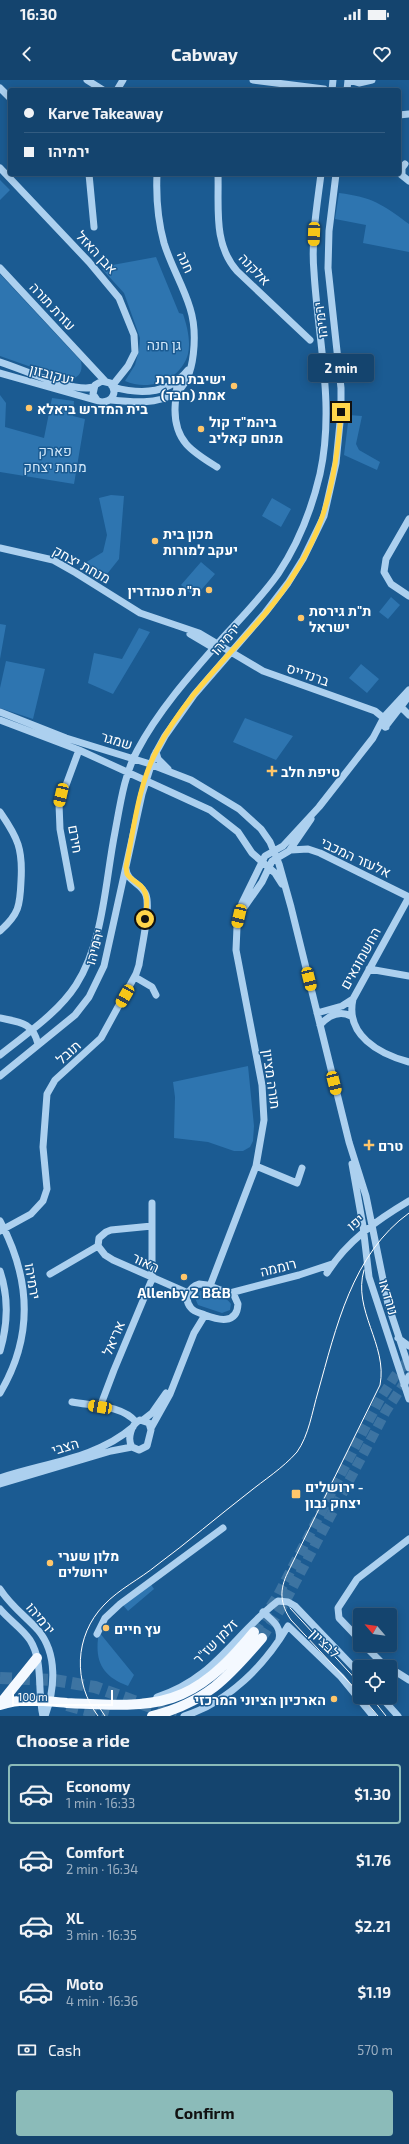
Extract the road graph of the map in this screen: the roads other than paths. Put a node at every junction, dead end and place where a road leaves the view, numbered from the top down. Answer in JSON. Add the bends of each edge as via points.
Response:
{"nodes":[{"id":1,"x":87,"y":80,"type":"edge"},
{"id":2,"x":258,"y":80,"type":"edge"},
{"id":3,"x":349,"y":80,"type":"edge"},
{"id":4,"x":372,"y":80,"type":"edge"},
{"id":5,"x":0,"y":88,"type":"edge"},
{"id":6,"x":100,"y":88,"type":"edge"},
{"id":7,"x":317,"y":88,"type":"edge"},
{"id":8,"x":8,"y":96,"type":"edge"},
{"id":9,"x":0,"y":168,"type":"edge"},
{"id":10,"x":401,"y":175,"type":"edge"},
{"id":11,"x":89,"y":176,"type":"edge"},
{"id":12,"x":157,"y":176,"type":"edge"},
{"id":13,"x":218,"y":176,"type":"edge"},
{"id":14,"x":321,"y":176,"type":"edge"},
{"id":15,"x":336,"y":176,"type":"edge"},
{"id":16,"x":409,"y":181,"type":"edge"},
{"id":17,"x":94,"y":227,"type":"dead end"},
{"id":18,"x":0,"y":268,"type":"edge"},
{"id":19,"x":310,"y":340,"type":"dead end"},
{"id":20,"x":192,"y":360,"type":"junction"},
{"id":21,"x":0,"y":362,"type":"edge"},
{"id":22,"x":88,"y":362,"type":"junction"},
{"id":23,"x":0,"y":373,"type":"edge"},
{"id":24,"x":177,"y":382,"type":"junction"},
{"id":25,"x":109,"y":384,"type":"junction"},
{"id":26,"x":94,"y":386,"type":"junction"},
{"id":27,"x":177,"y":392,"type":"junction"},
{"id":28,"x":97,"y":400,"type":"junction"},
{"id":29,"x":110,"y":400,"type":"junction"},
{"id":30,"x":217,"y":467,"type":"dead end"},
{"id":31,"x":409,"y":519,"type":"edge"},
{"id":32,"x":0,"y":548,"type":"edge"},
{"id":33,"x":409,"y":596,"type":"edge"},
{"id":34,"x":216,"y":646,"type":"junction"},
{"id":35,"x":230,"y":652,"type":"junction"},
{"id":36,"x":409,"y":690,"type":"edge"},
{"id":37,"x":409,"y":696,"type":"edge"},
{"id":38,"x":401,"y":697,"type":"junction"},
{"id":39,"x":401,"y":709,"type":"junction"},
{"id":40,"x":0,"y":712,"type":"edge"},
{"id":41,"x":409,"y":715,"type":"edge"},
{"id":42,"x":384,"y":717,"type":"junction"},
{"id":43,"x":0,"y":720,"type":"edge"},
{"id":44,"x":386,"y":727,"type":"junction"},
{"id":45,"x":373,"y":738,"type":"junction"},
{"id":46,"x":79,"y":750,"type":"junction"},
{"id":47,"x":156,"y":752,"type":"junction"},
{"id":48,"x":133,"y":758,"type":"junction"},
{"id":49,"x":150,"y":764,"type":"junction"},
{"id":50,"x":129,"y":773,"type":"junction"},
{"id":51,"x":175,"y":773,"type":"junction"},
{"id":52,"x":145,"y":780,"type":"junction"},
{"id":53,"x":319,"y":807,"type":"junction"},
{"id":54,"x":0,"y":812,"type":"edge"},
{"id":55,"x":290,"y":850,"type":"junction"},
{"id":56,"x":275,"y":853,"type":"junction"},
{"id":57,"x":261,"y":862,"type":"junction"},
{"id":58,"x":126,"y":867,"type":"junction"},
{"id":59,"x":268,"y":867,"type":"junction"},
{"id":60,"x":282,"y":875,"type":"junction"},
{"id":61,"x":134,"y":881,"type":"junction"},
{"id":62,"x":71,"y":888,"type":"dead end"},
{"id":63,"x":121,"y":889,"type":"junction"},
{"id":64,"x":409,"y":897,"type":"edge"},
{"id":65,"x":291,"y":907,"type":"junction"},
{"id":66,"x":239,"y":916,"type":"junction"},
{"id":67,"x":0,"y":931,"type":"edge"},
{"id":68,"x":369,"y":969,"type":"junction"},
{"id":69,"x":409,"y":976,"type":"edge"},
{"id":70,"x":135,"y":977,"type":"junction"},
{"id":71,"x":156,"y":995,"type":"dead end"},
{"id":72,"x":353,"y":999,"type":"junction"},
{"id":73,"x":317,"y":1012,"type":"junction"},
{"id":74,"x":351,"y":1016,"type":"junction"},
{"id":75,"x":0,"y":1018,"type":"edge"},
{"id":76,"x":320,"y":1025,"type":"junction"},
{"id":77,"x":29,"y":1031,"type":"junction"},
{"id":78,"x":38,"y":1044,"type":"junction"},
{"id":79,"x":0,"y":1055,"type":"edge"},
{"id":80,"x":409,"y":1062,"type":"edge"},
{"id":81,"x":0,"y":1076,"type":"edge"},
{"id":82,"x":349,"y":1142,"type":"junction"},
{"id":83,"x":256,"y":1166,"type":"junction"},
{"id":84,"x":302,"y":1168,"type":"dead end"},
{"id":85,"x":409,"y":1201,"type":"edge"},
{"id":86,"x":152,"y":1203,"type":"dead end"},
{"id":87,"x":369,"y":1209,"type":"junction"},
{"id":88,"x":390,"y":1213,"type":"junction"},
{"id":89,"x":0,"y":1221,"type":"edge"},
{"id":90,"x":152,"y":1226,"type":"junction"},
{"id":91,"x":372,"y":1227,"type":"junction"},
{"id":92,"x":2,"y":1230,"type":"edge"},
{"id":93,"x":364,"y":1234,"type":"junction"},
{"id":94,"x":98,"y":1246,"type":"junction"},
{"id":95,"x":332,"y":1264,"type":"junction"},
{"id":96,"x":0,"y":1271,"type":"edge"},
{"id":97,"x":327,"y":1273,"type":"dead end"},
{"id":98,"x":50,"y":1274,"type":"dead end"},
{"id":99,"x":152,"y":1279,"type":"junction"},
{"id":100,"x":210,"y":1286,"type":"junction"},
{"id":101,"x":230,"y":1293,"type":"junction"},
{"id":102,"x":3,"y":1294,"type":"edge"},
{"id":103,"x":188,"y":1294,"type":"junction"},
{"id":104,"x":205,"y":1315,"type":"junction"},
{"id":105,"x":398,"y":1338,"type":"junction"},
{"id":106,"x":409,"y":1346,"type":"edge"},
{"id":107,"x":0,"y":1351,"type":"edge"},
{"id":108,"x":409,"y":1368,"type":"edge"},
{"id":109,"x":409,"y":1376,"type":"edge"},
{"id":110,"x":175,"y":1379,"type":"junction"},
{"id":111,"x":404,"y":1385,"type":"junction"},
{"id":112,"x":0,"y":1393,"type":"edge"},
{"id":113,"x":409,"y":1399,"type":"edge"},
{"id":114,"x":72,"y":1402,"type":"dead end"},
{"id":115,"x":100,"y":1407,"type":"junction"},
{"id":116,"x":137,"y":1423,"type":"junction"},
{"id":117,"x":151,"y":1428,"type":"junction"},
{"id":118,"x":132,"y":1447,"type":"junction"},
{"id":119,"x":0,"y":1478,"type":"edge"},
{"id":120,"x":0,"y":1484,"type":"edge"},
{"id":121,"x":223,"y":1528,"type":"dead end"},
{"id":122,"x":409,"y":1539,"type":"edge"},
{"id":123,"x":0,"y":1589,"type":"edge"},
{"id":124,"x":278,"y":1600,"type":"joint"},
{"id":125,"x":0,"y":1609,"type":"edge"},
{"id":126,"x":263,"y":1612,"type":"junction"},
{"id":127,"x":288,"y":1626,"type":"joint"},
{"id":128,"x":353,"y":1632,"type":"edge"},
{"id":129,"x":97,"y":1634,"type":"dead end"},
{"id":130,"x":279,"y":1640,"type":"junction"},
{"id":131,"x":371,"y":1652,"type":"edge"},
{"id":132,"x":37,"y":1658,"type":"junction"},
{"id":133,"x":379,"y":1660,"type":"edge"},
{"id":134,"x":353,"y":1667,"type":"edge"},
{"id":135,"x":397,"y":1673,"type":"edge"},
{"id":136,"x":409,"y":1680,"type":"edge"},
{"id":137,"x":39,"y":1701,"type":"junction"},
{"id":138,"x":50,"y":1702,"type":"junction"},
{"id":139,"x":387,"y":1704,"type":"edge"},
{"id":140,"x":0,"y":1705,"type":"edge"},
{"id":141,"x":128,"y":1705,"type":"junction"},
{"id":142,"x":184,"y":1711,"type":"edge"},
{"id":143,"x":44,"y":1716,"type":"edge"},
{"id":144,"x":151,"y":1716,"type":"edge"},
{"id":145,"x":178,"y":1716,"type":"edge"},
{"id":146,"x":373,"y":1716,"type":"edge"},
{"id":147,"x":398,"y":1716,"type":"edge"}],
"edges":[{"from":1,"to":6,"type":"street"},
{"from":2,"to":7,"type":"street"},
{"from":3,"to":4,"type":"street","via":[[359,83]]},
{"from":5,"to":8,"type":"street"},
{"from":9,"to":25,"type":"street","name":"אבן האזל","via":[[84,256],[119,298],[134,335],[135,344],[132,360]]},
{"from":10,"to":16,"type":"street"},
{"from":11,"to":17,"type":"street"},
{"from":12,"to":20,"type":"street","name":"חנה","via":[[158,209],[164,243],[191,310],[195,336]]},
{"from":13,"to":19,"type":"street","name":"אלקנה","via":[[221,240],[226,257],[237,271]]},
{"from":14,"to":34,"type":"street","name":"ירמיהו","via":[[313,250],[327,398],[326,435],[320,473],[305,519],[279,572]]},
{"from":15,"to":35,"type":"street","name":"ירמיהו","via":[[328,261],[341,388],[340,430],[334,480],[322,519],[303,559],[272,605]]},
{"from":18,"to":22,"type":"street","name":"עזרת תורה"},
{"from":20,"to":24,"type":"street","name":"חנה","via":[[189,368]]},
{"from":20,"to":27,"type":"street","name":"חנה","via":[[186,382]]},
{"from":21,"to":26,"type":"street","name":"יעקובזון","via":[[71,386]]},
{"from":22,"to":25,"type":"street","name":"עזרת תורה"},
{"from":22,"to":26,"type":"street","name":"עזרת תורה","via":[[94,376]]},
{"from":23,"to":28,"type":"street","name":"יעקובזון"},
{"from":24,"to":25,"type":"street","name":"חנה","via":[[159,390],[146,392],[134,392]]},
{"from":24,"to":27,"type":"street"},
{"from":25,"to":26,"type":"street","via":[[100,381]]},
{"from":25,"to":29,"type":"street","via":[[114,394]]},
{"from":26,"to":28,"type":"street","via":[[93,394]]},
{"from":27,"to":29,"type":"street","via":[[162,399],[147,401]]},
{"from":27,"to":30,"type":"street","via":[[176,420],[181,437],[195,453]]},
{"from":28,"to":29,"type":"street"},
{"from":31,"to":33,"type":"street","via":[[386,559],[384,572],[397,589]]},
{"from":32,"to":34,"type":"street","name":"מנחת יצחק","via":[[53,560],[126,604],[146,621]]},
{"from":34,"to":35,"type":"street","name":"ברנדייס"},
{"from":34,"to":48,"type":"street","name":"ירמיהו","via":[[162,712]]},
{"from":35,"to":42,"type":"street","name":"ברנדייס","via":[[270,674],[368,708]]},
{"from":35,"to":47,"type":"street","name":"ירמיהו","via":[[184,708]]},
{"from":36,"to":38,"type":"street"},
{"from":37,"to":39,"type":"street"},
{"from":38,"to":39,"type":"street"},
{"from":38,"to":42,"type":"street"},
{"from":39,"to":41,"type":"street"},
{"from":39,"to":44,"type":"street"},
{"from":40,"to":48,"type":"street","name":"שמגר","via":[[66,738]]},
{"from":42,"to":44,"type":"street"},
{"from":42,"to":45,"type":"street"},
{"from":43,"to":46,"type":"street","name":"שמגר"},
{"from":44,"to":45,"type":"street"},
{"from":45,"to":53,"type":"street"},
{"from":46,"to":50,"type":"street","name":"שמגר"},
{"from":46,"to":62,"type":"street","name":"חירם","via":[[59,804],[60,829]]},
{"from":47,"to":49,"type":"street","name":"ירמיהו"},
{"from":47,"to":51,"type":"street","via":[[160,762]]},
{"from":48,"to":49,"type":"street","name":"שמגר"},
{"from":48,"to":50,"type":"street","name":"ירמיהו"},
{"from":49,"to":51,"type":"street","name":"שמגר"},
{"from":49,"to":52,"type":"street","name":"ירמיהו"},
{"from":50,"to":52,"type":"street","name":"שמגר"},
{"from":50,"to":77,"type":"street","name":"ירמיהו","via":[[118,816],[98,927],[91,950],[82,973],[68,995]]},
{"from":51,"to":56,"type":"street","name":"שמגר","via":[[210,790],[239,809],[261,829]]},
{"from":52,"to":57,"type":"street","name":"שמגר","via":[[194,801],[224,820],[238,832]]},
{"from":52,"to":58,"type":"street","name":"ירמיהו"},
{"from":53,"to":55,"type":"street"},
{"from":53,"to":56,"type":"street"},
{"from":54,"to":67,"type":"street","via":[[17,840],[22,860],[18,910]]},
{"from":55,"to":56,"type":"street"},
{"from":55,"to":60,"type":"street"},
{"from":55,"to":64,"type":"street","name":"אלעזר המכבי","via":[[308,849],[320,852]]},
{"from":56,"to":57,"type":"street","via":[[265,856]]},
{"from":56,"to":59,"type":"street","name":"תורה מציון"},
{"from":56,"to":60,"type":"street","name":"שמגר"},
{"from":57,"to":59,"type":"street","name":"שמגר"},
{"from":57,"to":66,"type":"street","name":"תורה מציון"},
{"from":58,"to":61,"type":"street","name":"תובל","via":[[127,874]]},
{"from":58,"to":63,"type":"street","name":"ירמיהו"},
{"from":59,"to":65,"type":"street","name":"שמגר","via":[[281,882]]},
{"from":59,"to":66,"type":"street","name":"תורה מציון","via":[[262,882]]},
{"from":60,"to":65,"type":"street","name":"שמגר"},
{"from":61,"to":63,"type":"street","via":[[127,881]]},
{"from":61,"to":70,"type":"street","name":"תובל","via":[[143,888],[148,904]]},
{"from":63,"to":78,"type":"street","name":"ירמיהו","via":[[104,966],[95,986],[75,1015]]},
{"from":64,"to":68,"type":"street","name":"החשמונאים"},
{"from":65,"to":73,"type":"street"},
{"from":66,"to":83,"type":"street","name":"תורה מציון","via":[[236,950],[264,1106]]},
{"from":68,"to":69,"type":"street"},
{"from":68,"to":72,"type":"street","name":"החשמונאים"},
{"from":70,"to":71,"type":"street","via":[[152,987]]},
{"from":70,"to":92,"type":"street","name":"תובל","via":[[100,1038],[55,1080],[50,1088],[46,1100],[43,1147],[46,1195],[36,1211]]},
{"from":72,"to":73,"type":"street","name":"החשמונאים","via":[[342,1006]]},
{"from":72,"to":74,"type":"street"},
{"from":73,"to":76,"type":"street"},
{"from":74,"to":76,"type":"street","via":[[345,1013],[336,1014]]},
{"from":74,"to":80,"type":"street","via":[[356,1028],[369,1043]]},
{"from":75,"to":77,"type":"street","via":[[12,1021]]},
{"from":76,"to":82,"type":"street"},
{"from":77,"to":78,"type":"street"},
{"from":77,"to":79,"type":"street","name":"ירמיהו"},
{"from":78,"to":81,"type":"street","name":"ירמיהו"},
{"from":82,"to":87,"type":"street","name":"נורדאו"},
{"from":82,"to":93,"type":"street","name":"נורדאו"},
{"from":83,"to":84,"type":"street","via":[[297,1183]]},
{"from":83,"to":100,"type":"street","name":"תורה מציון"},
{"from":85,"to":88,"type":"street","name":"יפו"},
{"from":86,"to":90,"type":"street"},
{"from":87,"to":88,"type":"street","via":[[379,1214]]},
{"from":87,"to":91,"type":"street","name":"נורדאו"},
{"from":88,"to":91,"type":"street","name":"יפו"},
{"from":89,"to":92,"type":"street","name":"ירמיהו"},
{"from":90,"to":94,"type":"street","via":[[106,1232],[99,1238]]},
{"from":90,"to":99,"type":"street"},
{"from":91,"to":93,"type":"street","name":"יפו"},
{"from":91,"to":105,"type":"street","name":"נורדאו","via":[[385,1293]]},
{"from":92,"to":112,"type":"street","name":"ירמיהו","via":[[13,1249],[22,1278],[25,1318],[19,1350]]},
{"from":93,"to":95,"type":"street","name":"יפו"},
{"from":93,"to":111,"type":"street","name":"נורדאו","via":[[369,1276]]},
{"from":94,"to":98,"type":"street"},
{"from":94,"to":99,"type":"street","name":"האור","via":[[113,1260]]},
{"from":95,"to":97,"type":"street","name":"יפו"},
{"from":95,"to":101,"type":"street","name":"רוממה"},
{"from":96,"to":102,"type":"street","name":"ירמיהו"},
{"from":99,"to":103,"type":"street","name":"האור"},
{"from":99,"to":115,"type":"street","name":"אריאל"},
{"from":100,"to":101,"type":"street"},
{"from":100,"to":103,"type":"street","via":[[197,1284]]},
{"from":101,"to":104,"type":"street","via":[[238,1304],[233,1317],[221,1320]]},
{"from":102,"to":107,"type":"street","name":"ירמיהו","via":[[7,1315]]},
{"from":103,"to":104,"type":"street","via":[[190,1308]]},
{"from":104,"to":110,"type":"street","name":"הצבי","via":[[198,1324]]},
{"from":105,"to":106,"type":"street"},
{"from":105,"to":108,"type":"street","name":"נורדאו"},
{"from":109,"to":111,"type":"street"},
{"from":110,"to":116,"type":"street","name":"הצבי","via":[[152,1413]]},
{"from":110,"to":117,"type":"street","name":"הצבי"},
{"from":111,"to":113,"type":"street","name":"נורדאו"},
{"from":114,"to":115,"type":"street"},
{"from":115,"to":116,"type":"street","via":[[125,1413]]},
{"from":116,"to":117,"type":"street","via":[[149,1423]]},
{"from":116,"to":118,"type":"street","via":[[130,1440]]},
{"from":116,"to":119,"type":"street","name":"הצבי","via":[[123,1436],[104,1446]]},
{"from":117,"to":118,"type":"street","name":"הצבי","via":[[145,1448],[139,1450]]},
{"from":118,"to":120,"type":"street","name":"הצבי"},
{"from":121,"to":129,"type":"street","via":[[120,1604],[105,1618]]},
{"from":122,"to":128,"type":"street","via":[[357,1579],[338,1608],[340,1618]]},
{"from":123,"to":138,"type":"street","name":"ירמיהו","via":[[48,1646],[52,1670]]},
{"from":124,"to":126,"type":"street","name":"זלמן שז\"ר"},
{"from":124,"to":134,"type":"street","name":"לבציון","via":[[295,1606]]},
{"from":125,"to":132,"type":"street","name":"ירמיהו","via":[[27,1636]]},
{"from":126,"to":130,"type":"street","via":[[279,1628]]},
{"from":126,"to":141,"type":"street","name":"זלמן שז\"ר","via":[[201,1675],[165,1695]]},
{"from":127,"to":130,"type":"street","name":"זלמן שז\"ר"},
{"from":127,"to":146,"type":"street","name":"לבציון","via":[[341,1677]]},
{"from":130,"to":142,"type":"street","name":"זלמן שז\"ר","via":[[234,1690],[208,1707]]},
{"from":131,"to":133,"type":"street"},
{"from":132,"to":137,"type":"street","name":"ירמיהו"},
{"from":132,"to":140,"type":"main road"},
{"from":135,"to":136,"type":"street"},
{"from":137,"to":138,"type":"main road"},
{"from":137,"to":140,"type":"main road","via":[[17,1701]]},
{"from":137,"to":143,"type":"street","name":"ירמיהו"},
{"from":138,"to":141,"type":"main road"},
{"from":138,"to":143,"type":"street","name":"ירמיהו"},
{"from":139,"to":147,"type":"street"},
{"from":141,"to":142,"type":"main road","name":"זלמן שז\"ר","via":[[167,1701],[196,1688],[258,1635],[228,1678]]},
{"from":141,"to":144,"type":"main road"},
{"from":142,"to":144,"type":"main road","name":"זלמן שז\"ר"},
{"from":142,"to":145,"type":"main road"}]}
